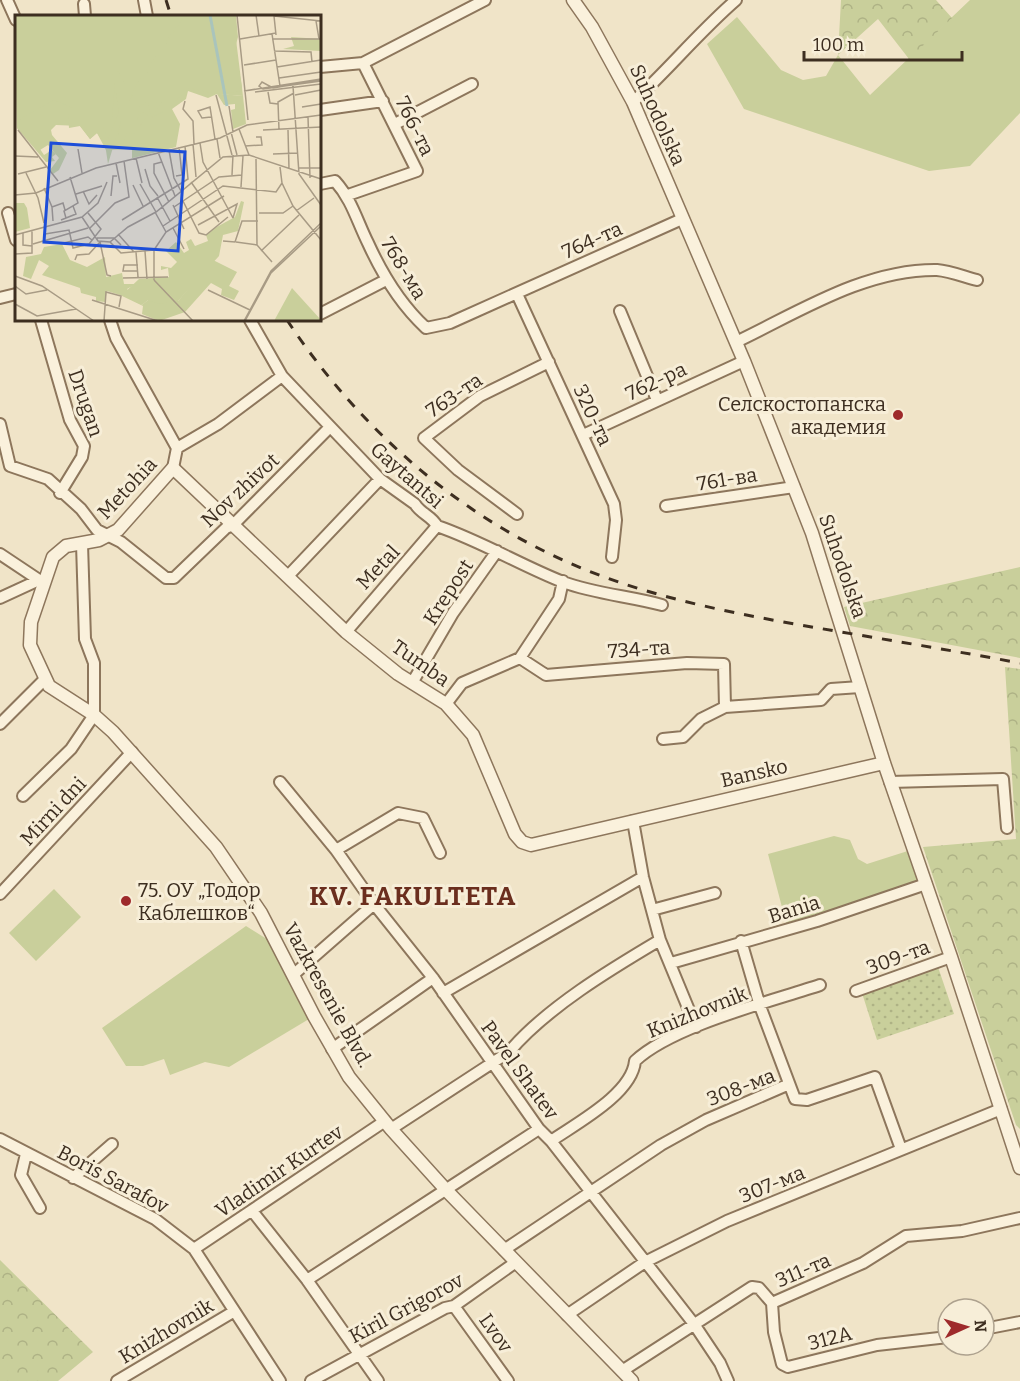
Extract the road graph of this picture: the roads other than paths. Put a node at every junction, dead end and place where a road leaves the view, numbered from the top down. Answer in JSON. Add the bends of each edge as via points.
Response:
{"nodes":[{"id":1,"x":7,"y":0,"type":"edge"},
{"id":2,"x":144,"y":0,"type":"edge"},
{"id":3,"x":485,"y":0,"type":"edge"},
{"id":4,"x":573,"y":0,"type":"edge"},
{"id":5,"x":736,"y":0,"type":"edge"},
{"id":6,"x":84,"y":4,"type":"dead end"},
{"id":7,"x":85,"y":15,"type":"edge"},
{"id":8,"x":147,"y":15,"type":"edge"},
{"id":9,"x":15,"y":18,"type":"edge"},
{"id":10,"x":363,"y":63,"type":"junction"},
{"id":11,"x":321,"y":67,"type":"edge"},
{"id":12,"x":472,"y":84,"type":"dead end"},
{"id":13,"x":382,"y":101,"type":"junction"},
{"id":14,"x":633,"y":102,"type":"junction"},
{"id":15,"x":321,"y":110,"type":"edge"},
{"id":16,"x":394,"y":124,"type":"junction"},
{"id":17,"x":321,"y":184,"type":"edge"},
{"id":18,"x":348,"y":195,"type":"junction"},
{"id":19,"x":8,"y":213,"type":"dead end"},
{"id":20,"x":682,"y":219,"type":"junction"},
{"id":21,"x":15,"y":237,"type":"edge"},
{"id":22,"x":386,"y":280,"type":"junction"},
{"id":23,"x":977,"y":280,"type":"dead end"},
{"id":24,"x":15,"y":294,"type":"edge"},
{"id":25,"x":517,"y":294,"type":"junction"},
{"id":26,"x":0,"y":298,"type":"edge"},
{"id":27,"x":620,"y":311,"type":"dead end"},
{"id":28,"x":321,"y":313,"type":"edge"},
{"id":29,"x":41,"y":321,"type":"edge"},
{"id":30,"x":110,"y":321,"type":"edge"},
{"id":31,"x":251,"y":321,"type":"edge"},
{"id":32,"x":736,"y":342,"type":"junction"},
{"id":33,"x":744,"y":361,"type":"junction"},
{"id":34,"x":549,"y":362,"type":"junction"},
{"id":35,"x":282,"y":376,"type":"junction"},
{"id":36,"x":657,"y":400,"type":"junction"},
{"id":37,"x":0,"y":424,"type":"edge"},
{"id":38,"x":329,"y":428,"type":"junction"},
{"id":39,"x":584,"y":435,"type":"junction"},
{"id":40,"x":177,"y":448,"type":"junction"},
{"id":41,"x":173,"y":468,"type":"junction"},
{"id":42,"x":380,"y":479,"type":"junction"},
{"id":43,"x":795,"y":487,"type":"junction"},
{"id":44,"x":60,"y":493,"type":"junction"},
{"id":45,"x":666,"y":506,"type":"dead end"},
{"id":46,"x":517,"y":514,"type":"dead end"},
{"id":47,"x":233,"y":525,"type":"junction"},
{"id":48,"x":437,"y":526,"type":"junction"},
{"id":49,"x":109,"y":537,"type":"junction"},
{"id":50,"x":82,"y":544,"type":"junction"},
{"id":51,"x":497,"y":551,"type":"junction"},
{"id":52,"x":0,"y":554,"type":"edge"},
{"id":53,"x":612,"y":557,"type":"dead end"},
{"id":54,"x":288,"y":576,"type":"junction"},
{"id":55,"x":41,"y":581,"type":"junction"},
{"id":56,"x":563,"y":581,"type":"junction"},
{"id":57,"x":0,"y":598,"type":"edge"},
{"id":58,"x":662,"y":605,"type":"dead end"},
{"id":59,"x":346,"y":632,"type":"junction"},
{"id":60,"x":520,"y":658,"type":"junction"},
{"id":61,"x":45,"y":679,"type":"junction"},
{"id":62,"x":412,"y":683,"type":"junction"},
{"id":63,"x":860,"y":687,"type":"junction"},
{"id":64,"x":446,"y":704,"type":"junction"},
{"id":65,"x":725,"y":707,"type":"junction"},
{"id":66,"x":94,"y":715,"type":"junction"},
{"id":67,"x":0,"y":724,"type":"edge"},
{"id":68,"x":663,"y":739,"type":"dead end"},
{"id":69,"x":132,"y":752,"type":"junction"},
{"id":70,"x":884,"y":763,"type":"junction"},
{"id":71,"x":280,"y":782,"type":"dead end"},
{"id":72,"x":890,"y":782,"type":"junction"},
{"id":73,"x":22,"y":796,"type":"dead end"},
{"id":74,"x":633,"y":821,"type":"junction"},
{"id":75,"x":1007,"y":828,"type":"dead end"},
{"id":76,"x":336,"y":850,"type":"junction"},
{"id":77,"x":440,"y":853,"type":"dead end"},
{"id":78,"x":643,"y":877,"type":"junction"},
{"id":79,"x":926,"y":884,"type":"junction"},
{"id":80,"x":715,"y":893,"type":"dead end"},
{"id":81,"x":0,"y":894,"type":"edge"},
{"id":82,"x":374,"y":904,"type":"junction"},
{"id":83,"x":652,"y":910,"type":"junction"},
{"id":84,"x":660,"y":940,"type":"junction"},
{"id":85,"x":741,"y":941,"type":"junction"},
{"id":86,"x":951,"y":957,"type":"junction"},
{"id":87,"x":670,"y":963,"type":"junction"},
{"id":88,"x":293,"y":975,"type":"junction"},
{"id":89,"x":433,"y":978,"type":"junction"},
{"id":90,"x":820,"y":985,"type":"dead end"},
{"id":91,"x":856,"y":991,"type":"dead end"},
{"id":92,"x":443,"y":993,"type":"junction"},
{"id":93,"x":760,"y":1006,"type":"junction"},
{"id":94,"x":696,"y":1027,"type":"junction"},
{"id":95,"x":332,"y":1049,"type":"junction"},
{"id":96,"x":491,"y":1064,"type":"junction"},
{"id":97,"x":787,"y":1085,"type":"junction"},
{"id":98,"x":1001,"y":1109,"type":"junction"},
{"id":99,"x":388,"y":1125,"type":"junction"},
{"id":100,"x":538,"y":1129,"type":"junction"},
{"id":101,"x":0,"y":1139,"type":"edge"},
{"id":102,"x":551,"y":1141,"type":"junction"},
{"id":103,"x":112,"y":1144,"type":"dead end"},
{"id":104,"x":901,"y":1149,"type":"junction"},
{"id":105,"x":26,"y":1154,"type":"junction"},
{"id":106,"x":1020,"y":1168,"type":"edge"},
{"id":107,"x":73,"y":1178,"type":"junction"},
{"id":108,"x":447,"y":1191,"type":"junction"},
{"id":109,"x":589,"y":1191,"type":"junction"},
{"id":110,"x":40,"y":1208,"type":"dead end"},
{"id":111,"x":253,"y":1212,"type":"junction"},
{"id":112,"x":1020,"y":1218,"type":"edge"},
{"id":113,"x":194,"y":1249,"type":"junction"},
{"id":114,"x":504,"y":1250,"type":"junction"},
{"id":115,"x":516,"y":1262,"type":"junction"},
{"id":116,"x":645,"y":1262,"type":"junction"},
{"id":117,"x":307,"y":1280,"type":"junction"},
{"id":118,"x":772,"y":1303,"type":"junction"},
{"id":119,"x":454,"y":1306,"type":"junction"},
{"id":120,"x":233,"y":1312,"type":"junction"},
{"id":121,"x":567,"y":1316,"type":"junction"},
{"id":122,"x":1020,"y":1322,"type":"edge"},
{"id":123,"x":694,"y":1324,"type":"junction"},
{"id":124,"x":996,"y":1327,"type":"edge"},
{"id":125,"x":936,"y":1338,"type":"edge"},
{"id":126,"x":357,"y":1354,"type":"junction"},
{"id":127,"x":622,"y":1371,"type":"junction"},
{"id":128,"x":117,"y":1381,"type":"edge"},
{"id":129,"x":280,"y":1381,"type":"edge"},
{"id":130,"x":311,"y":1381,"type":"edge"},
{"id":131,"x":378,"y":1381,"type":"edge"},
{"id":132,"x":508,"y":1381,"type":"edge"},
{"id":133,"x":632,"y":1381,"type":"edge"},
{"id":134,"x":728,"y":1381,"type":"edge"}],
"edges":[{"from":1,"to":9,"type":"street"},
{"from":2,"to":8,"type":"street"},
{"from":3,"to":10,"type":"street"},
{"from":4,"to":14,"type":"street","name":"Suhodolska"},
{"from":5,"to":14,"type":"street","via":[[704,27],[667,71]]},
{"from":6,"to":7,"type":"street"},
{"from":10,"to":11,"type":"street"},
{"from":10,"to":13,"type":"street","name":"766-та"},
{"from":12,"to":16,"type":"street"},
{"from":13,"to":15,"type":"street"},
{"from":13,"to":16,"type":"street","name":"766-та"},
{"from":14,"to":20,"type":"street","name":"Suhodolska"},
{"from":16,"to":18,"type":"street","name":"766-та","via":[[417,171]]},
{"from":17,"to":18,"type":"street","via":[[335,181]]},
{"from":18,"to":22,"type":"street","name":"768-ма"},
{"from":19,"to":21,"type":"street"},
{"from":20,"to":25,"type":"street","name":"764-та"},
{"from":20,"to":32,"type":"street","name":"Suhodolska"},
{"from":22,"to":25,"type":"street","name":"768-ма","via":[[405,309],[426,328],[444,325]]},
{"from":22,"to":28,"type":"street"},
{"from":23,"to":32,"type":"street","via":[[939,270],[865,281]]},
{"from":24,"to":26,"type":"street"},
{"from":25,"to":34,"type":"street","name":"320-та"},
{"from":27,"to":36,"type":"street"},
{"from":29,"to":44,"type":"street","name":"Drugan","via":[[70,420],[84,446],[82,457]]},
{"from":30,"to":40,"type":"street"},
{"from":31,"to":35,"type":"street","name":"Gaytantsi"},
{"from":32,"to":33,"type":"street","name":"Suhodolska"},
{"from":33,"to":36,"type":"street","name":"762-ра"},
{"from":33,"to":43,"type":"street","name":"Suhodolska"},
{"from":34,"to":39,"type":"street","name":"320-та"},
{"from":34,"to":46,"type":"street","name":"763-та","via":[[480,396],[424,438],[458,470]]},
{"from":35,"to":38,"type":"street","name":"Gaytantsi"},
{"from":35,"to":40,"type":"street","name":"Metohia","via":[[218,424]]},
{"from":36,"to":39,"type":"street","name":"762-ра"},
{"from":37,"to":44,"type":"street","via":[[10,465],[48,479]]},
{"from":38,"to":42,"type":"street","name":"Gaytantsi"},
{"from":38,"to":47,"type":"street","name":"Nov zhivot"},
{"from":39,"to":53,"type":"street","name":"320-та","via":[[614,504]]},
{"from":40,"to":41,"type":"street","name":"Metohia"},
{"from":41,"to":47,"type":"street","name":"Tumba"},
{"from":41,"to":49,"type":"street","name":"Metohia"},
{"from":42,"to":48,"type":"street","name":"Gaytantsi"},
{"from":42,"to":54,"type":"street"},
{"from":43,"to":45,"type":"street","name":"761-ва"},
{"from":43,"to":63,"type":"street","name":"Suhodolska"},
{"from":44,"to":49,"type":"street"},
{"from":47,"to":49,"type":"street","name":"Nov zhivot","via":[[174,578],[166,578],[122,542]]},
{"from":47,"to":54,"type":"street","name":"Tumba"},
{"from":48,"to":51,"type":"street","name":"Gaytantsi"},
{"from":48,"to":59,"type":"street","name":"Metal"},
{"from":49,"to":50,"type":"street","name":"Metohia"},
{"from":50,"to":55,"type":"street","name":"Metohia","via":[[59,550]]},
{"from":50,"to":66,"type":"street","via":[[85,639],[94,663]]},
{"from":51,"to":56,"type":"street","name":"Gaytantsi"},
{"from":51,"to":62,"type":"street","name":"Krepost","via":[[453,613]]},
{"from":52,"to":55,"type":"street"},
{"from":54,"to":59,"type":"street","name":"Tumba"},
{"from":55,"to":57,"type":"street"},
{"from":55,"to":61,"type":"street","name":"Metohia","via":[[30,645]]},
{"from":56,"to":58,"type":"street","name":"Gaytantsi","via":[[603,594]]},
{"from":56,"to":60,"type":"street","via":[[559,599]]},
{"from":59,"to":62,"type":"street","name":"Tumba"},
{"from":60,"to":64,"type":"street","via":[[462,683]]},
{"from":60,"to":65,"type":"street","name":"734-та","via":[[546,675],[724,664]]},
{"from":61,"to":66,"type":"street","name":"Vazkresenie Blvd.","via":[[49,686]]},
{"from":61,"to":67,"type":"street"},
{"from":62,"to":64,"type":"street","name":"Tumba"},
{"from":63,"to":65,"type":"street","via":[[831,689],[821,700]]},
{"from":63,"to":70,"type":"street","name":"Suhodolska"},
{"from":64,"to":74,"type":"street","name":"Tumba","via":[[473,735],[515,834],[522,842],[542,845]]},
{"from":65,"to":68,"type":"street","via":[[701,719],[683,737]]},
{"from":66,"to":69,"type":"street","name":"Vazkresenie Blvd."},
{"from":66,"to":73,"type":"street","via":[[70,749]]},
{"from":69,"to":81,"type":"street","name":"Mirni dni"},
{"from":69,"to":88,"type":"street","name":"Vazkresenie Blvd.","via":[[216,847],[261,913]]},
{"from":70,"to":72,"type":"street","name":"Suhodolska"},
{"from":70,"to":74,"type":"street","name":"Bansko"},
{"from":71,"to":76,"type":"street","name":"Pavel Shatev"},
{"from":72,"to":75,"type":"street","via":[[1003,779]]},
{"from":72,"to":79,"type":"street","name":"Suhodolska"},
{"from":74,"to":78,"type":"street"},
{"from":76,"to":77,"type":"street","via":[[399,813],[423,818]]},
{"from":76,"to":82,"type":"street","name":"Pavel Shatev"},
{"from":78,"to":83,"type":"street"},
{"from":78,"to":92,"type":"street"},
{"from":79,"to":85,"type":"street","name":"Bania","via":[[769,936]]},
{"from":79,"to":86,"type":"street","name":"Suhodolska"},
{"from":80,"to":83,"type":"street"},
{"from":82,"to":88,"type":"street"},
{"from":82,"to":89,"type":"street","name":"Pavel Shatev"},
{"from":83,"to":84,"type":"street"},
{"from":84,"to":87,"type":"street"},
{"from":84,"to":96,"type":"street","name":"Vladimir Kurtev","via":[[609,970]]},
{"from":85,"to":87,"type":"street","name":"Bania"},
{"from":85,"to":93,"type":"street"},
{"from":86,"to":91,"type":"street","name":"309-та"},
{"from":86,"to":98,"type":"street","name":"Suhodolska"},
{"from":87,"to":94,"type":"street"},
{"from":88,"to":95,"type":"street","name":"Vazkresenie Blvd."},
{"from":89,"to":92,"type":"street","name":"Pavel Shatev"},
{"from":89,"to":95,"type":"street"},
{"from":90,"to":93,"type":"street","name":"Knizhovnik"},
{"from":92,"to":96,"type":"street","name":"Pavel Shatev"},
{"from":93,"to":94,"type":"street","name":"Knizhovnik"},
{"from":93,"to":97,"type":"street"},
{"from":94,"to":102,"type":"street","name":"Knizhovnik","via":[[647,1050],[635,1061],[634,1074],[616,1095]]},
{"from":95,"to":99,"type":"street","name":"Vazkresenie Blvd."},
{"from":96,"to":99,"type":"street","name":"Vladimir Kurtev"},
{"from":96,"to":100,"type":"street","name":"Pavel Shatev"},
{"from":97,"to":104,"type":"street","name":"308-ма","via":[[795,1099],[807,1100],[875,1077]]},
{"from":97,"to":109,"type":"street","name":"308-ма","via":[[706,1120]]},
{"from":98,"to":104,"type":"street","name":"307-ма"},
{"from":98,"to":106,"type":"street","name":"Suhodolska"},
{"from":99,"to":108,"type":"street","name":"Vazkresenie Blvd."},
{"from":99,"to":111,"type":"street","name":"Vladimir Kurtev"},
{"from":100,"to":102,"type":"street","name":"Pavel Shatev"},
{"from":100,"to":108,"type":"street"},
{"from":101,"to":105,"type":"street","name":"Boris Sarafov"},
{"from":102,"to":109,"type":"street","name":"Pavel Shatev"},
{"from":103,"to":107,"type":"street"},
{"from":104,"to":116,"type":"street","name":"307-ма","via":[[727,1221]]},
{"from":105,"to":107,"type":"street","name":"Boris Sarafov"},
{"from":105,"to":110,"type":"street","via":[[21,1175]]},
{"from":107,"to":113,"type":"street","name":"Boris Sarafov","via":[[155,1219]]},
{"from":108,"to":114,"type":"street","name":"Vazkresenie Blvd."},
{"from":108,"to":117,"type":"street"},
{"from":109,"to":114,"type":"street"},
{"from":109,"to":116,"type":"street","name":"Pavel Shatev"},
{"from":111,"to":113,"type":"street","name":"Vladimir Kurtev"},
{"from":111,"to":117,"type":"street"},
{"from":112,"to":118,"type":"street","name":"311-та","via":[[962,1231],[906,1236],[863,1263]]},
{"from":113,"to":120,"type":"street","name":"Boris Sarafov"},
{"from":114,"to":115,"type":"street","name":"Vazkresenie Blvd."},
{"from":115,"to":119,"type":"street","name":"Kiril Grigorov"},
{"from":115,"to":121,"type":"street","name":"Vazkresenie Blvd."},
{"from":116,"to":121,"type":"street","name":"307-ма"},
{"from":116,"to":123,"type":"street","name":"Pavel Shatev"},
{"from":117,"to":126,"type":"street"},
{"from":118,"to":123,"type":"street","name":"311-та","via":[[759,1288],[752,1287]]},
{"from":118,"to":125,"type":"street","name":"312А","via":[[774,1332],[782,1364],[788,1367],[876,1345]]},
{"from":119,"to":126,"type":"street","name":"Kiril Grigorov"},
{"from":119,"to":132,"type":"street","name":"Lvov"},
{"from":120,"to":128,"type":"street","name":"Knizhovnik"},
{"from":120,"to":129,"type":"street","name":"Boris Sarafov"},
{"from":121,"to":127,"type":"street","name":"Vazkresenie Blvd."},
{"from":122,"to":124,"type":"street"},
{"from":123,"to":127,"type":"street","name":"311-та"},
{"from":123,"to":134,"type":"street","name":"Pavel Shatev"},
{"from":126,"to":130,"type":"street","name":"Kiril Grigorov"},
{"from":126,"to":131,"type":"street"},
{"from":127,"to":133,"type":"street","name":"Vazkresenie Blvd."}]}
